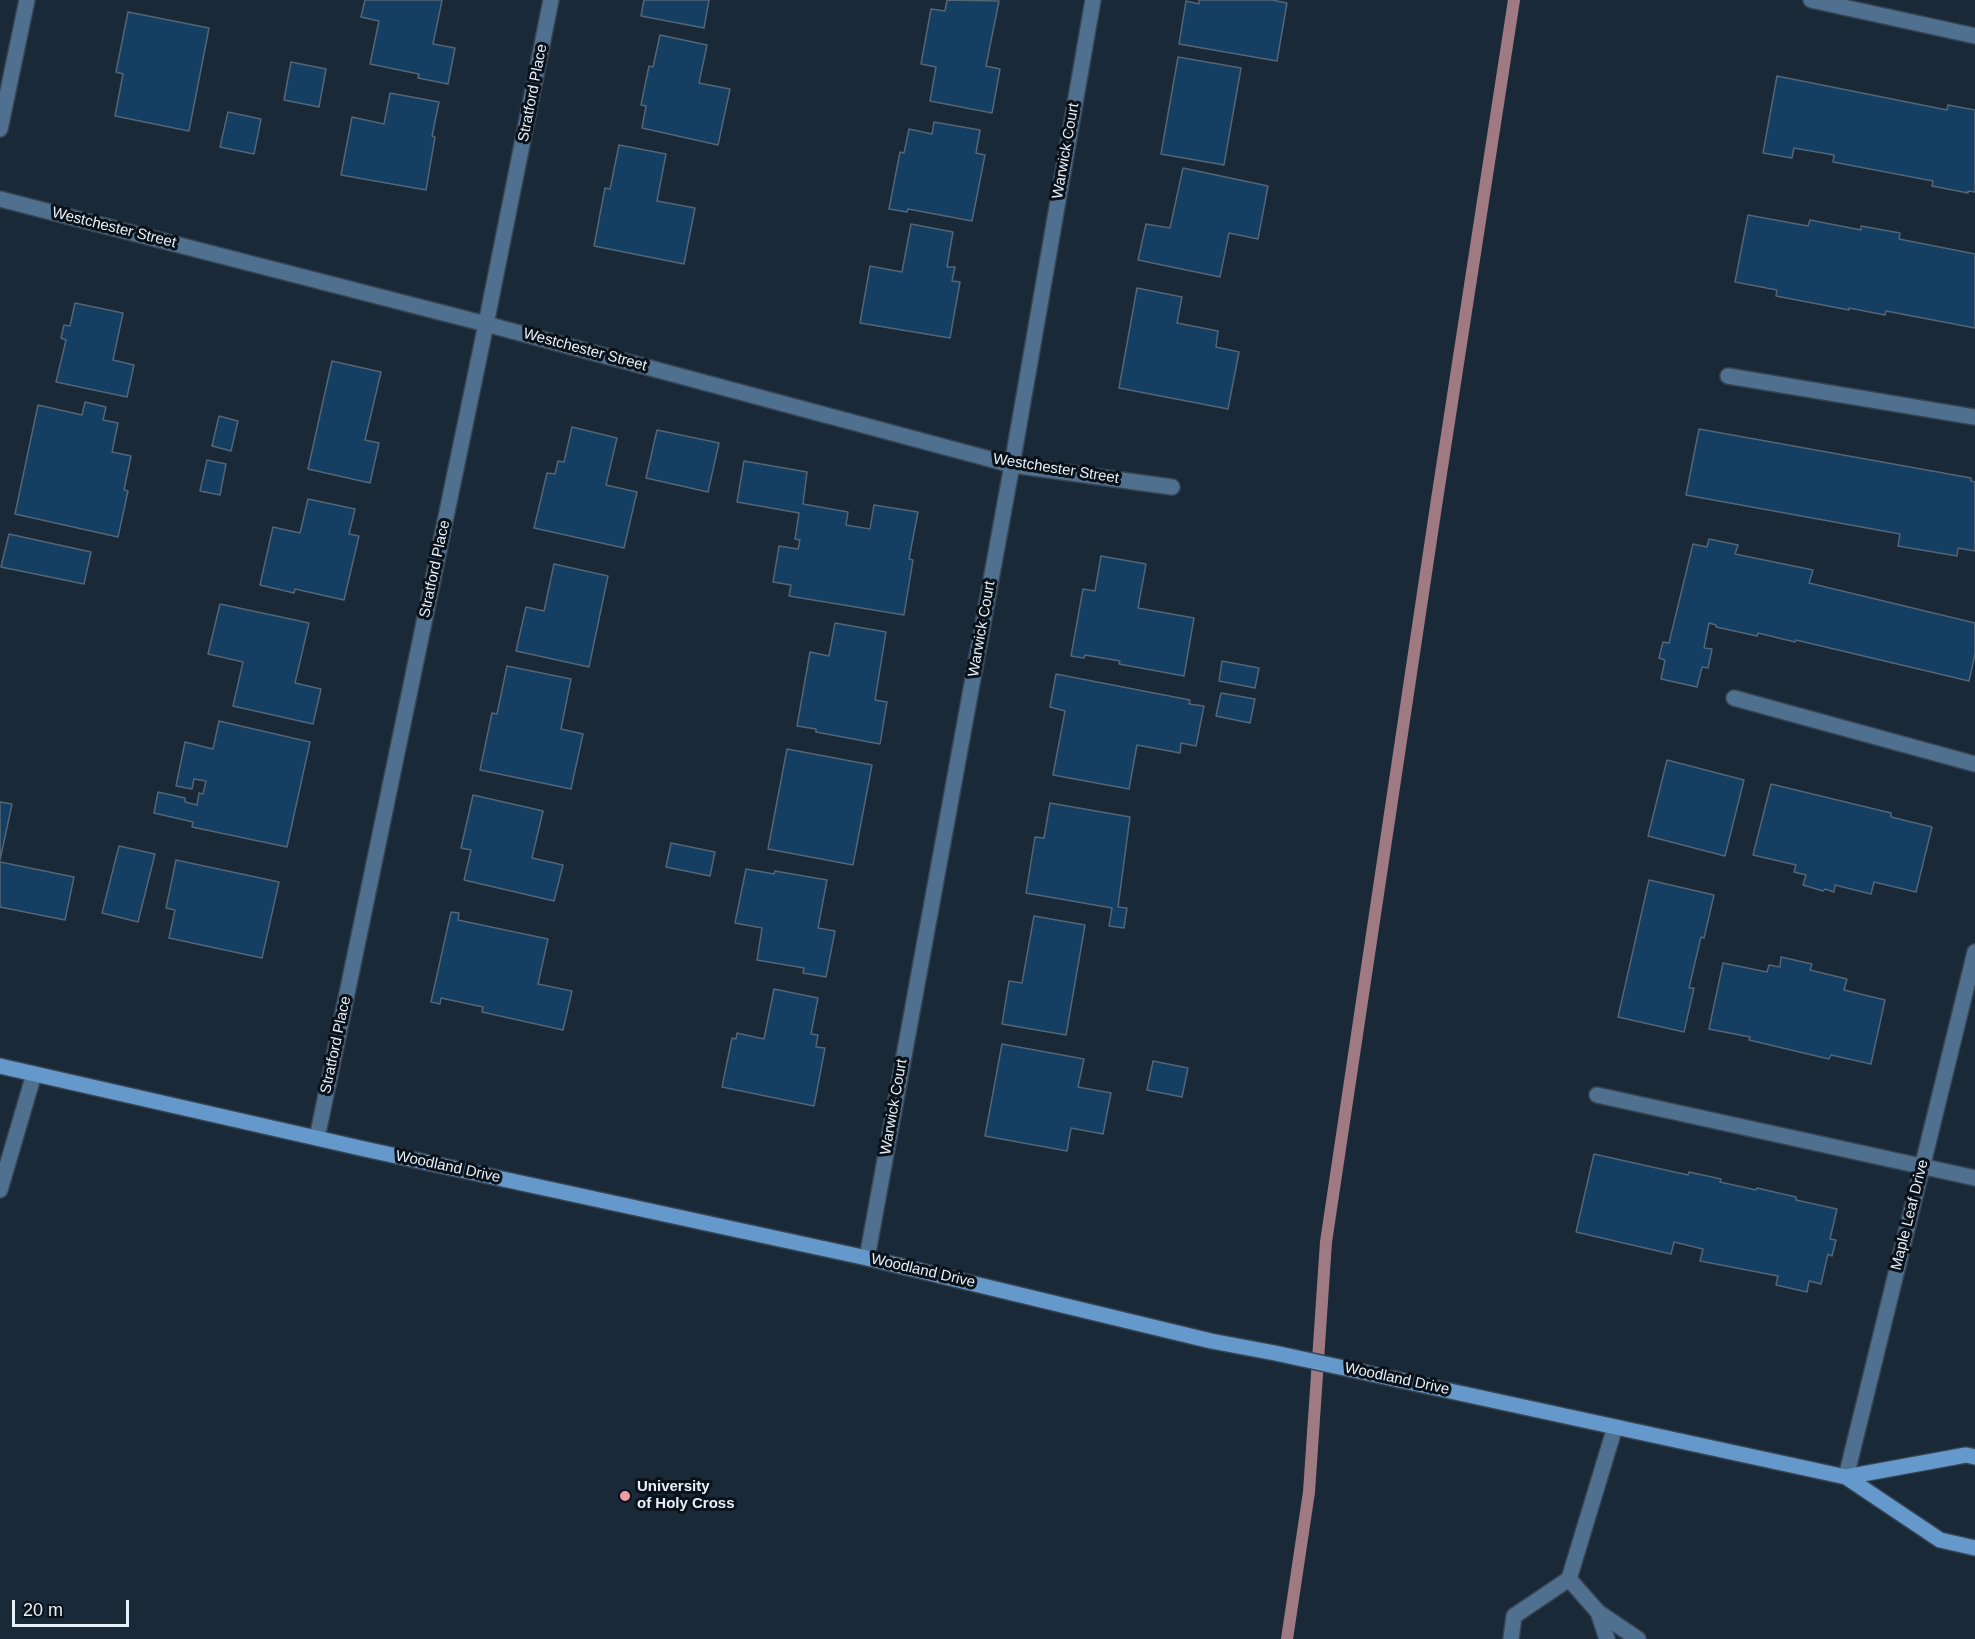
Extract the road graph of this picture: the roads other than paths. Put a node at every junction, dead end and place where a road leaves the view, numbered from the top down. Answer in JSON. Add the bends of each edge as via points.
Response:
{"nodes":[{"id":1,"x":27,"y":0,"type":"edge"},
{"id":2,"x":551,"y":0,"type":"edge"},
{"id":3,"x":1093,"y":0,"type":"edge"},
{"id":4,"x":1811,"y":0,"type":"edge"},
{"id":5,"x":1975,"y":36,"type":"edge"},
{"id":6,"x":0,"y":129,"type":"edge"},
{"id":7,"x":0,"y":199,"type":"edge"},
{"id":8,"x":486,"y":324,"type":"junction"},
{"id":9,"x":1728,"y":376,"type":"dead end"},
{"id":10,"x":1975,"y":417,"type":"edge"},
{"id":11,"x":1012,"y":465,"type":"junction"},
{"id":12,"x":1172,"y":487,"type":"dead end"},
{"id":13,"x":1734,"y":698,"type":"dead end"},
{"id":14,"x":1975,"y":764,"type":"edge"},
{"id":15,"x":1975,"y":952,"type":"edge"},
{"id":16,"x":0,"y":1066,"type":"edge"},
{"id":17,"x":34,"y":1074,"type":"junction"},
{"id":18,"x":1597,"y":1095,"type":"dead end"},
{"id":19,"x":317,"y":1138,"type":"junction"},
{"id":20,"x":1922,"y":1166,"type":"junction"},
{"id":21,"x":1975,"y":1178,"type":"edge"},
{"id":22,"x":0,"y":1190,"type":"edge"},
{"id":23,"x":867,"y":1258,"type":"junction"},
{"id":24,"x":1615,"y":1427,"type":"junction"},
{"id":25,"x":1975,"y":1457,"type":"edge"},
{"id":26,"x":1846,"y":1477,"type":"junction"},
{"id":27,"x":1975,"y":1548,"type":"edge"},
{"id":28,"x":1569,"y":1579,"type":"junction"},
{"id":29,"x":1599,"y":1612,"type":"junction"},
{"id":30,"x":1511,"y":1639,"type":"edge"},
{"id":31,"x":1607,"y":1639,"type":"edge"},
{"id":32,"x":1638,"y":1639,"type":"edge"}],
"edges":[{"from":1,"to":6,"type":"street"},
{"from":2,"to":8,"type":"street","name":"Stratford Place"},
{"from":3,"to":11,"type":"street","name":"Warwick Court"},
{"from":4,"to":5,"type":"street"},
{"from":7,"to":8,"type":"street","name":"Westchester Street"},
{"from":8,"to":11,"type":"street","name":"Westchester Street"},
{"from":8,"to":19,"type":"street","name":"Stratford Place"},
{"from":9,"to":10,"type":"street"},
{"from":11,"to":12,"type":"street","name":"Westchester Street"},
{"from":11,"to":23,"type":"street","name":"Warwick Court"},
{"from":13,"to":14,"type":"street"},
{"from":15,"to":20,"type":"street","name":"Maple Leaf Drive"},
{"from":16,"to":17,"type":"main road","name":"Woodland Drive"},
{"from":17,"to":19,"type":"main road","name":"Woodland Drive"},
{"from":17,"to":22,"type":"street"},
{"from":18,"to":20,"type":"street"},
{"from":19,"to":23,"type":"main road","name":"Woodland Drive"},
{"from":20,"to":21,"type":"street"},
{"from":20,"to":26,"type":"street","name":"Maple Leaf Drive"},
{"from":23,"to":24,"type":"main road","name":"Woodland Drive","via":[[1212,1341]]},
{"from":24,"to":26,"type":"main road","name":"Woodland Drive"},
{"from":24,"to":28,"type":"street"},
{"from":25,"to":26,"type":"main road","name":"Woodland Drive","via":[[1966,1455]]},
{"from":26,"to":27,"type":"main road","name":"Woodland Drive","via":[[1940,1540]]},
{"from":28,"to":29,"type":"street"},
{"from":28,"to":30,"type":"street","via":[[1514,1616]]},
{"from":29,"to":31,"type":"street"},
{"from":29,"to":32,"type":"street"}]}
